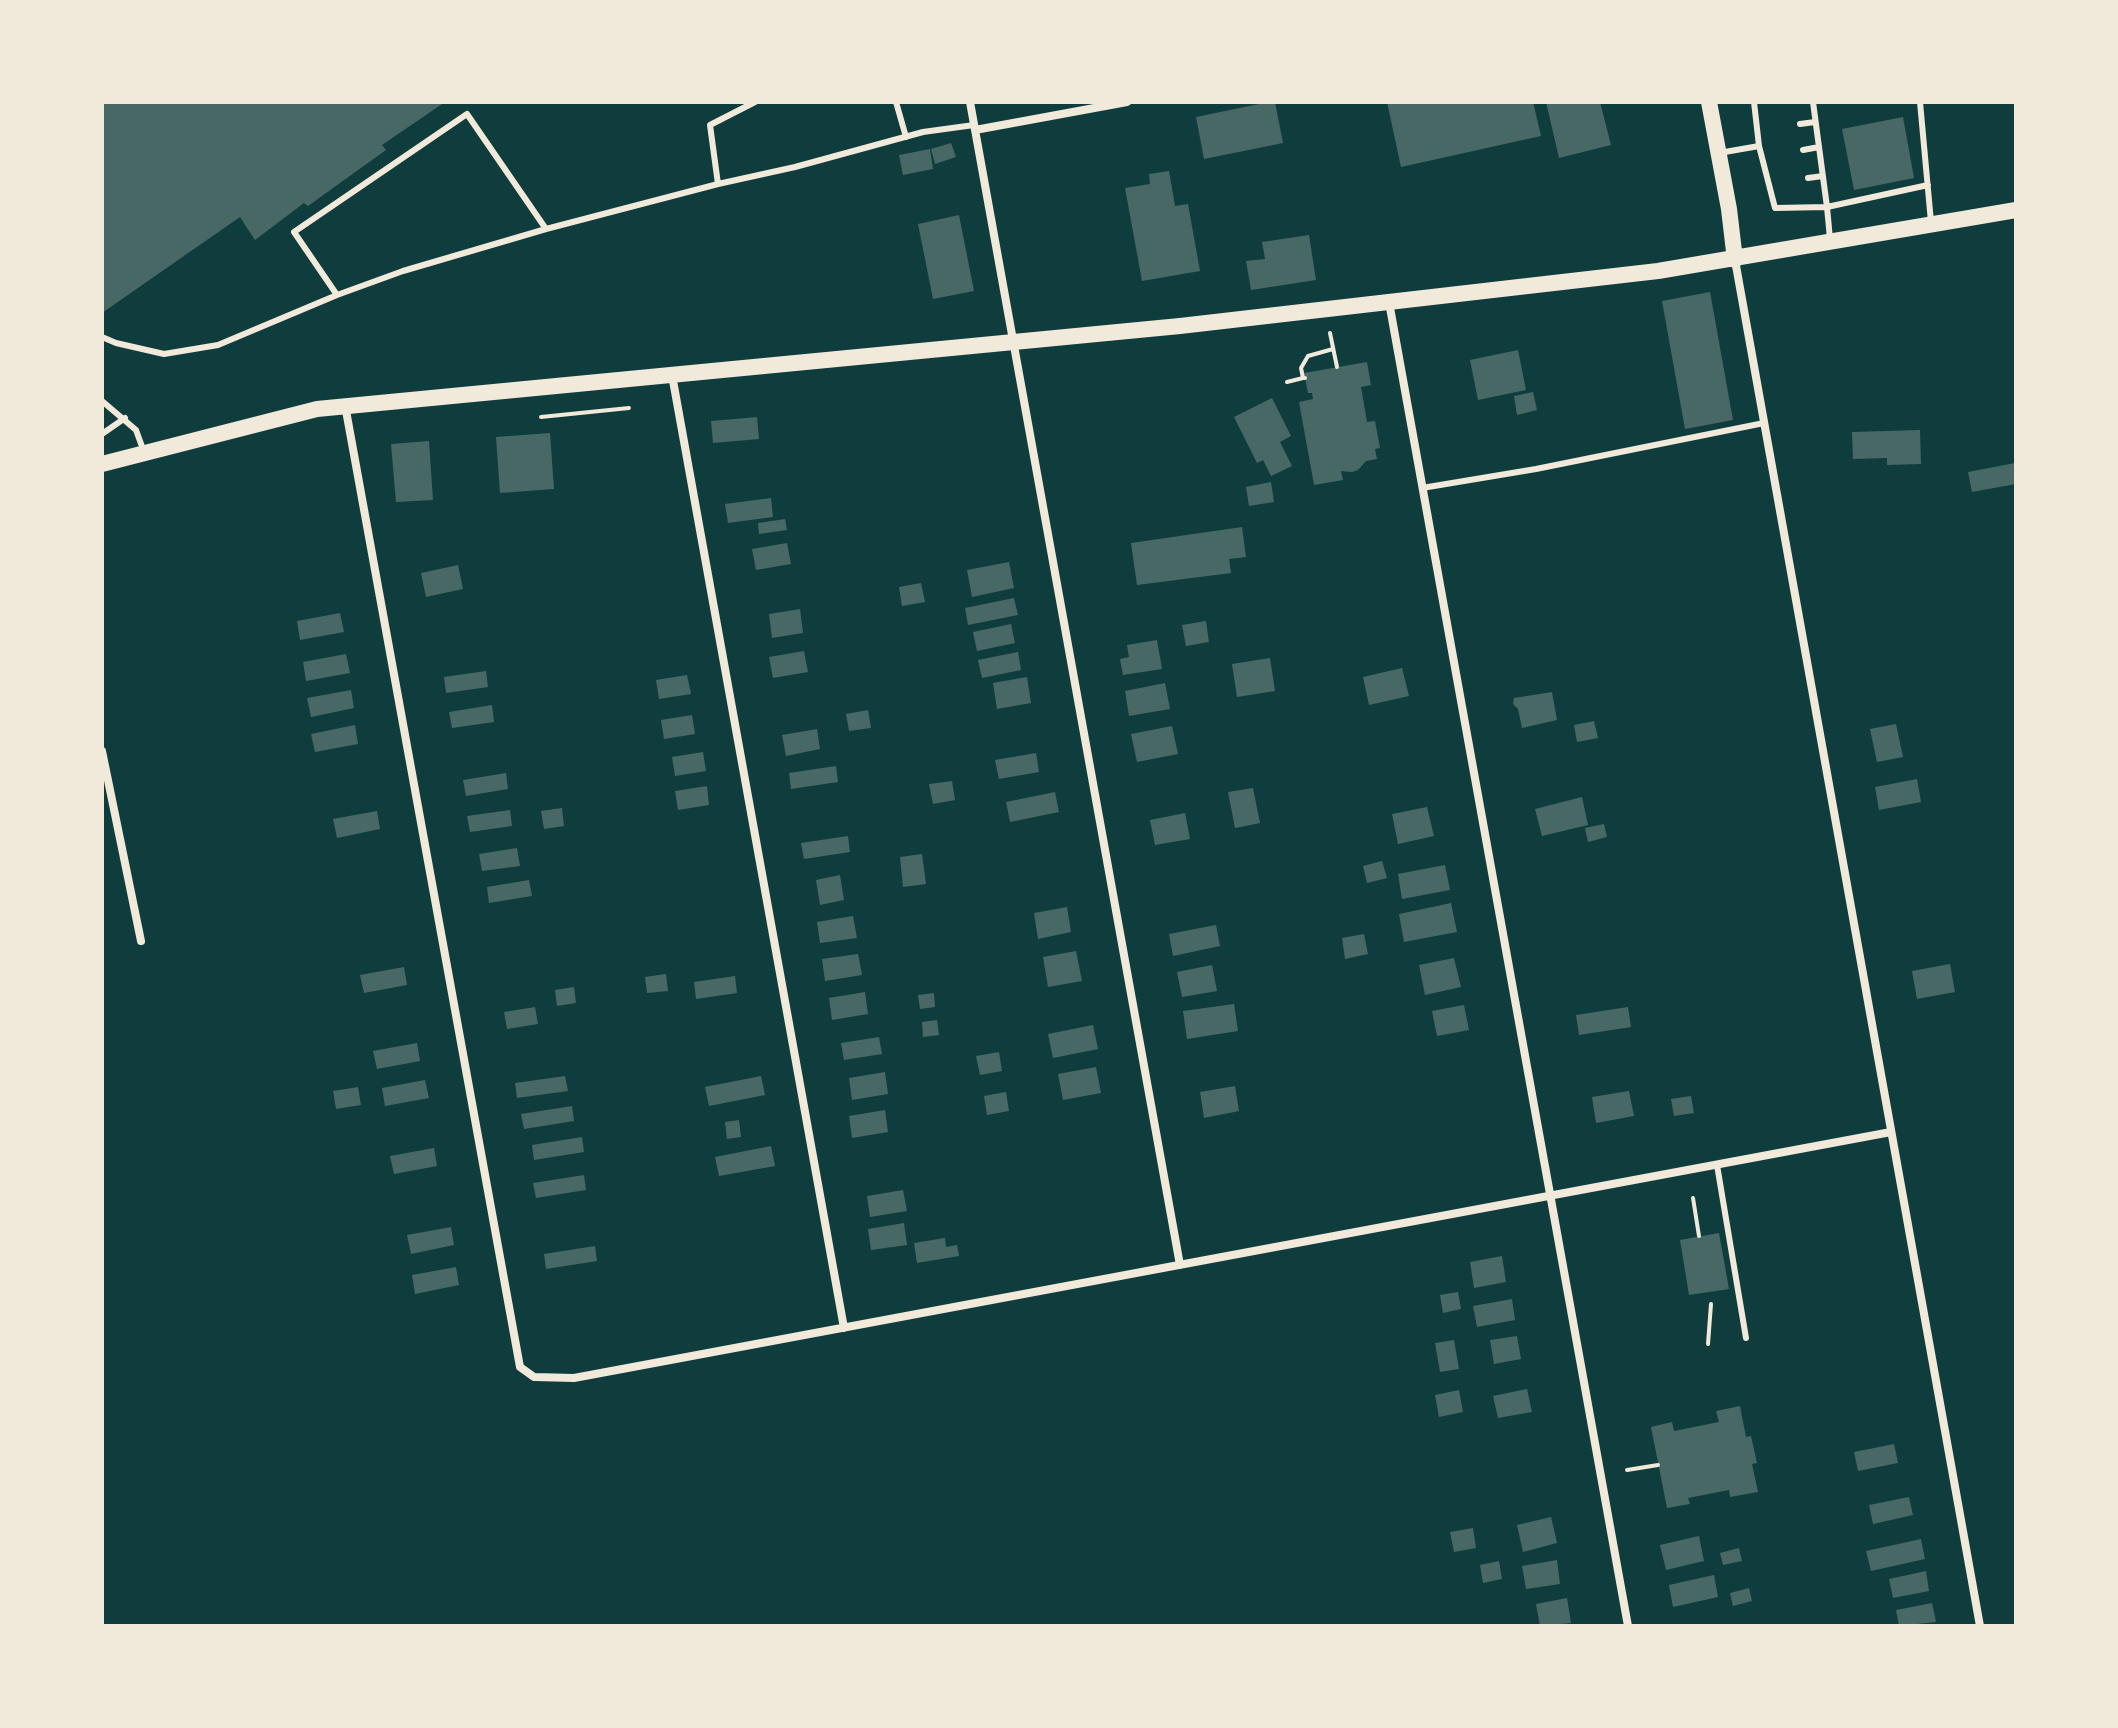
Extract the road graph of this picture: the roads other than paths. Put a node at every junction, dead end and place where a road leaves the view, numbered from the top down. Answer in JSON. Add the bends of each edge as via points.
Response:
{"nodes":[{"id":1,"x":755,"y":102,"type":"edge"},
{"id":2,"x":896,"y":102,"type":"edge"},
{"id":3,"x":970,"y":102,"type":"edge"},
{"id":4,"x":1127,"y":102,"type":"edge"},
{"id":5,"x":1709,"y":102,"type":"edge"},
{"id":6,"x":1754,"y":102,"type":"edge"},
{"id":7,"x":1813,"y":102,"type":"edge"},
{"id":8,"x":1920,"y":102,"type":"edge"},
{"id":9,"x":1815,"y":122,"type":"junction"},
{"id":10,"x":1800,"y":124,"type":"dead end"},
{"id":11,"x":974,"y":127,"type":"junction"},
{"id":12,"x":1767,"y":128,"type":"dead end"},
{"id":13,"x":1757,"y":129,"type":"junction"},
{"id":14,"x":906,"y":137,"type":"junction"},
{"id":15,"x":1759,"y":146,"type":"junction"},
{"id":16,"x":1819,"y":147,"type":"junction"},
{"id":17,"x":1803,"y":150,"type":"dead end"},
{"id":18,"x":1719,"y":153,"type":"junction"},
{"id":19,"x":1773,"y":156,"type":"dead end"},
{"id":20,"x":1762,"y":158,"type":"junction"},
{"id":21,"x":1823,"y":176,"type":"junction"},
{"id":22,"x":1808,"y":178,"type":"dead end"},
{"id":23,"x":718,"y":184,"type":"junction"},
{"id":24,"x":1928,"y":185,"type":"junction"},
{"id":25,"x":1827,"y":207,"type":"junction"},
{"id":26,"x":2016,"y":210,"type":"edge"},
{"id":27,"x":1932,"y":225,"type":"junction"},
{"id":28,"x":546,"y":229,"type":"junction"},
{"id":29,"x":1830,"y":243,"type":"junction"},
{"id":30,"x":1735,"y":260,"type":"junction"},
{"id":31,"x":337,"y":295,"type":"junction"},
{"id":32,"x":1388,"y":301,"type":"junction"},
{"id":33,"x":102,"y":337,"type":"edge"},
{"id":34,"x":1012,"y":342,"type":"junction"},
{"id":35,"x":672,"y":374,"type":"junction"},
{"id":36,"x":102,"y":401,"type":"edge"},
{"id":37,"x":345,"y":405,"type":"junction"},
{"id":38,"x":125,"y":418,"type":"junction"},
{"id":39,"x":1764,"y":423,"type":"junction"},
{"id":40,"x":102,"y":434,"type":"edge"},
{"id":41,"x":144,"y":454,"type":"junction"},
{"id":42,"x":102,"y":464,"type":"edge"},
{"id":43,"x":1422,"y":488,"type":"junction"},
{"id":44,"x":102,"y":751,"type":"edge"},
{"id":45,"x":141,"y":941,"type":"dead end"},
{"id":46,"x":1891,"y":1132,"type":"junction"},
{"id":47,"x":1717,"y":1165,"type":"junction"},
{"id":48,"x":1549,"y":1196,"type":"junction"},
{"id":49,"x":1180,"y":1265,"type":"junction"},
{"id":50,"x":844,"y":1328,"type":"junction"},
{"id":51,"x":1746,"y":1338,"type":"dead end"},
{"id":52,"x":1628,"y":1626,"type":"edge"},
{"id":53,"x":1980,"y":1626,"type":"edge"}],
"edges":[{"from":1,"to":23,"type":"lane","via":[[710,125]]},
{"from":2,"to":14,"type":"lane"},
{"from":3,"to":11,"type":"street"},
{"from":4,"to":11,"type":"street"},
{"from":5,"to":18,"type":"main road"},
{"from":6,"to":13,"type":"lane"},
{"from":7,"to":9,"type":"lane"},
{"from":8,"to":24,"type":"lane"},
{"from":9,"to":10,"type":"lane"},
{"from":9,"to":16,"type":"lane"},
{"from":11,"to":14,"type":"lane"},
{"from":11,"to":34,"type":"street"},
{"from":12,"to":13,"type":"lane"},
{"from":13,"to":15,"type":"lane"},
{"from":14,"to":23,"type":"lane"},
{"from":15,"to":18,"type":"lane"},
{"from":15,"to":20,"type":"lane"},
{"from":16,"to":17,"type":"lane"},
{"from":16,"to":21,"type":"lane"},
{"from":18,"to":30,"type":"main road"},
{"from":19,"to":20,"type":"lane"},
{"from":20,"to":25,"type":"lane","via":[[1775,208]]},
{"from":21,"to":22,"type":"lane"},
{"from":21,"to":25,"type":"lane"},
{"from":23,"to":28,"type":"lane"},
{"from":24,"to":25,"type":"lane"},
{"from":24,"to":27,"type":"lane"},
{"from":25,"to":29,"type":"lane"},
{"from":26,"to":27,"type":"main road"},
{"from":27,"to":29,"type":"main road"},
{"from":28,"to":31,"type":"lane"},
{"from":28,"to":31,"type":"lane","via":[[467,114],[294,232]]},
{"from":29,"to":30,"type":"main road"},
{"from":30,"to":32,"type":"main road"},
{"from":30,"to":39,"type":"street"},
{"from":31,"to":33,"type":"lane","via":[[218,345],[164,354]]},
{"from":32,"to":34,"type":"main road"},
{"from":32,"to":43,"type":"street"},
{"from":34,"to":35,"type":"main road"},
{"from":34,"to":49,"type":"street"},
{"from":35,"to":37,"type":"main road"},
{"from":35,"to":50,"type":"street"},
{"from":36,"to":38,"type":"lane"},
{"from":37,"to":41,"type":"main road"},
{"from":37,"to":50,"type":"street","via":[[520,1367],[534,1377],[574,1378]]},
{"from":38,"to":40,"type":"lane"},
{"from":38,"to":41,"type":"lane","via":[[136,430]]},
{"from":39,"to":43,"type":"lane"},
{"from":39,"to":46,"type":"street"},
{"from":41,"to":42,"type":"main road"},
{"from":43,"to":48,"type":"street"},
{"from":44,"to":45,"type":"street"},
{"from":46,"to":47,"type":"street"},
{"from":46,"to":53,"type":"street"},
{"from":47,"to":48,"type":"street"},
{"from":47,"to":51,"type":"lane"},
{"from":48,"to":49,"type":"street"},
{"from":48,"to":52,"type":"street"},
{"from":49,"to":50,"type":"street"}]}
